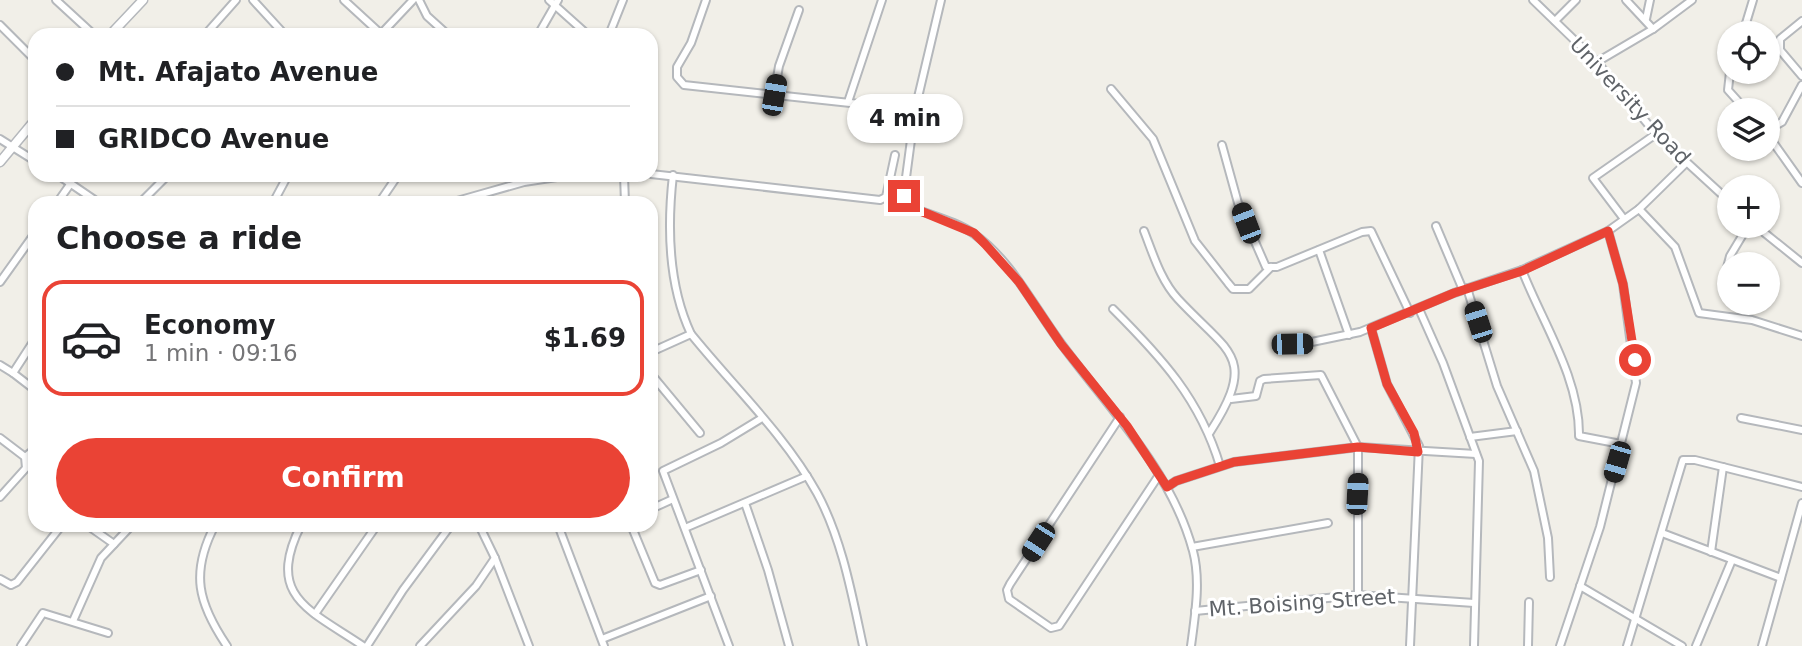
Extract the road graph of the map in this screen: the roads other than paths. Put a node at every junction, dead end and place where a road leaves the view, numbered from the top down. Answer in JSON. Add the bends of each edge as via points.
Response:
{"nodes":[{"id":1,"x":56,"y":0,"type":"edge"},
{"id":2,"x":143,"y":0,"type":"edge"},
{"id":3,"x":236,"y":0,"type":"edge"},
{"id":4,"x":253,"y":0,"type":"edge"},
{"id":5,"x":344,"y":0,"type":"edge"},
{"id":6,"x":416,"y":0,"type":"edge"},
{"id":7,"x":549,"y":0,"type":"edge"},
{"id":8,"x":623,"y":0,"type":"edge"},
{"id":9,"x":706,"y":0,"type":"edge"},
{"id":10,"x":882,"y":0,"type":"edge"},
{"id":11,"x":941,"y":0,"type":"edge"},
{"id":12,"x":1533,"y":0,"type":"edge"},
{"id":13,"x":1576,"y":0,"type":"edge"},
{"id":14,"x":1626,"y":0,"type":"edge"},
{"id":15,"x":1650,"y":0,"type":"edge"},
{"id":16,"x":1692,"y":0,"type":"edge"},
{"id":17,"x":1753,"y":0,"type":"edge"},
{"id":18,"x":556,"y":4,"type":"edge"},
{"id":19,"x":799,"y":10,"type":"dead end"},
{"id":20,"x":1646,"y":19,"type":"junction"},
{"id":21,"x":1555,"y":21,"type":"junction"},
{"id":22,"x":1747,"y":21,"type":"edge"},
{"id":23,"x":1802,"y":21,"type":"edge"},
{"id":24,"x":0,"y":25,"type":"edge"},
{"id":25,"x":86,"y":28,"type":"edge"},
{"id":26,"x":117,"y":28,"type":"edge"},
{"id":27,"x":211,"y":28,"type":"edge"},
{"id":28,"x":279,"y":28,"type":"edge"},
{"id":29,"x":374,"y":28,"type":"edge"},
{"id":30,"x":388,"y":28,"type":"edge"},
{"id":31,"x":440,"y":28,"type":"edge"},
{"id":32,"x":542,"y":28,"type":"edge"},
{"id":33,"x":580,"y":28,"type":"edge"},
{"id":34,"x":612,"y":28,"type":"edge"},
{"id":35,"x":1653,"y":29,"type":"junction"},
{"id":36,"x":28,"y":53,"type":"edge"},
{"id":37,"x":1597,"y":62,"type":"junction"},
{"id":38,"x":1802,"y":76,"type":"edge"},
{"id":39,"x":1802,"y":85,"type":"edge"},
{"id":40,"x":1111,"y":89,"type":"dead end"},
{"id":41,"x":774,"y":95,"type":"junction"},
{"id":42,"x":848,"y":102,"type":"junction"},
{"id":43,"x":915,"y":110,"type":"junction"},
{"id":44,"x":1780,"y":123,"type":"edge"},
{"id":45,"x":28,"y":128,"type":"edge"},
{"id":46,"x":1656,"y":134,"type":"junction"},
{"id":47,"x":0,"y":139,"type":"edge"},
{"id":48,"x":1222,"y":145,"type":"dead end"},
{"id":49,"x":11,"y":148,"type":"junction"},
{"id":50,"x":1780,"y":150,"type":"edge"},
{"id":51,"x":895,"y":155,"type":"dead end"},
{"id":52,"x":28,"y":157,"type":"edge"},
{"id":53,"x":0,"y":162,"type":"edge"},
{"id":54,"x":1686,"y":163,"type":"junction"},
{"id":55,"x":658,"y":174,"type":"edge"},
{"id":56,"x":673,"y":175,"type":"junction"},
{"id":57,"x":73,"y":182,"type":"edge"},
{"id":58,"x":161,"y":182,"type":"edge"},
{"id":59,"x":524,"y":182,"type":"edge"},
{"id":60,"x":1802,"y":183,"type":"edge"},
{"id":61,"x":1717,"y":190,"type":"edge"},
{"id":62,"x":90,"y":196,"type":"edge"},
{"id":63,"x":147,"y":196,"type":"edge"},
{"id":64,"x":475,"y":196,"type":"edge"},
{"id":65,"x":1639,"y":209,"type":"junction"},
{"id":66,"x":1624,"y":219,"type":"junction"},
{"id":67,"x":1436,"y":226,"type":"dead end"},
{"id":68,"x":1144,"y":231,"type":"dead end"},
{"id":69,"x":1608,"y":231,"type":"junction"},
{"id":70,"x":1771,"y":238,"type":"edge"},
{"id":71,"x":28,"y":243,"type":"edge"},
{"id":72,"x":1319,"y":250,"type":"junction"},
{"id":73,"x":1802,"y":263,"type":"edge"},
{"id":74,"x":1271,"y":267,"type":"junction"},
{"id":75,"x":1522,"y":271,"type":"junction"},
{"id":76,"x":0,"y":282,"type":"edge"},
{"id":77,"x":1465,"y":289,"type":"junction"},
{"id":78,"x":1113,"y":309,"type":"dead end"},
{"id":79,"x":1419,"y":309,"type":"junction"},
{"id":80,"x":1410,"y":313,"type":"junction"},
{"id":81,"x":1371,"y":328,"type":"junction"},
{"id":82,"x":691,"y":334,"type":"junction"},
{"id":83,"x":1349,"y":335,"type":"junction"},
{"id":84,"x":1802,"y":336,"type":"edge"},
{"id":85,"x":1278,"y":344,"type":"dead end"},
{"id":86,"x":658,"y":349,"type":"edge"},
{"id":87,"x":28,"y":350,"type":"edge"},
{"id":88,"x":0,"y":365,"type":"edge"},
{"id":89,"x":13,"y":373,"type":"junction"},
{"id":90,"x":658,"y":382,"type":"edge"},
{"id":91,"x":28,"y":385,"type":"edge"},
{"id":92,"x":1231,"y":399,"type":"junction"},
{"id":93,"x":1120,"y":417,"type":"junction"},
{"id":94,"x":762,"y":418,"type":"junction"},
{"id":95,"x":1741,"y":418,"type":"dead end"},
{"id":96,"x":1802,"y":430,"type":"edge"},
{"id":97,"x":1517,"y":431,"type":"junction"},
{"id":98,"x":1210,"y":432,"type":"junction"},
{"id":99,"x":700,"y":433,"type":"dead end"},
{"id":100,"x":1470,"y":437,"type":"junction"},
{"id":101,"x":0,"y":438,"type":"edge"},
{"id":102,"x":1621,"y":444,"type":"junction"},
{"id":103,"x":1358,"y":447,"type":"junction"},
{"id":104,"x":1418,"y":450,"type":"junction"},
{"id":105,"x":1476,"y":454,"type":"junction"},
{"id":106,"x":28,"y":455,"type":"edge"},
{"id":107,"x":25,"y":457,"type":"junction"},
{"id":108,"x":1220,"y":466,"type":"junction"},
{"id":109,"x":1723,"y":467,"type":"junction"},
{"id":110,"x":1159,"y":475,"type":"junction"},
{"id":111,"x":807,"y":477,"type":"junction"},
{"id":112,"x":1167,"y":487,"type":"junction"},
{"id":113,"x":1802,"y":487,"type":"edge"},
{"id":114,"x":0,"y":497,"type":"edge"},
{"id":115,"x":673,"y":499,"type":"junction"},
{"id":116,"x":745,"y":503,"type":"junction"},
{"id":117,"x":1802,"y":503,"type":"edge"},
{"id":118,"x":658,"y":506,"type":"edge"},
{"id":119,"x":1328,"y":523,"type":"dead end"},
{"id":120,"x":685,"y":528,"type":"junction"},
{"id":121,"x":56,"y":532,"type":"edge"},
{"id":122,"x":97,"y":532,"type":"edge"},
{"id":123,"x":125,"y":532,"type":"edge"},
{"id":124,"x":212,"y":532,"type":"edge"},
{"id":125,"x":298,"y":532,"type":"edge"},
{"id":126,"x":372,"y":532,"type":"edge"},
{"id":127,"x":446,"y":532,"type":"edge"},
{"id":128,"x":482,"y":532,"type":"edge"},
{"id":129,"x":561,"y":532,"type":"edge"},
{"id":130,"x":634,"y":532,"type":"edge"},
{"id":131,"x":1662,"y":533,"type":"junction"},
{"id":132,"x":114,"y":544,"type":"junction"},
{"id":133,"x":1192,"y":547,"type":"junction"},
{"id":134,"x":1711,"y":552,"type":"junction"},
{"id":135,"x":495,"y":558,"type":"junction"},
{"id":136,"x":1732,"y":560,"type":"junction"},
{"id":137,"x":701,"y":570,"type":"junction"},
{"id":138,"x":1550,"y":576,"type":"dead end"},
{"id":139,"x":1781,"y":578,"type":"junction"},
{"id":140,"x":0,"y":579,"type":"edge"},
{"id":141,"x":1580,"y":586,"type":"junction"},
{"id":142,"x":1358,"y":595,"type":"junction"},
{"id":143,"x":711,"y":596,"type":"junction"},
{"id":144,"x":1410,"y":596,"type":"junction"},
{"id":145,"x":1529,"y":602,"type":"dead end"},
{"id":146,"x":1474,"y":603,"type":"junction"},
{"id":147,"x":1195,"y":611,"type":"junction"},
{"id":148,"x":315,"y":614,"type":"junction"},
{"id":149,"x":1637,"y":620,"type":"junction"},
{"id":150,"x":73,"y":621,"type":"junction"},
{"id":151,"x":108,"y":633,"type":"dead end"},
{"id":152,"x":603,"y":643,"type":"edge"},
{"id":153,"x":788,"y":644,"type":"edge"},
{"id":154,"x":22,"y":646,"type":"edge"},
{"id":155,"x":227,"y":646,"type":"edge"},
{"id":156,"x":365,"y":646,"type":"edge"},
{"id":157,"x":420,"y":646,"type":"edge"},
{"id":158,"x":529,"y":646,"type":"edge"},
{"id":159,"x":729,"y":646,"type":"edge"},
{"id":160,"x":779,"y":646,"type":"edge"},
{"id":161,"x":863,"y":646,"type":"edge"},
{"id":162,"x":1191,"y":646,"type":"edge"},
{"id":163,"x":1410,"y":646,"type":"edge"},
{"id":164,"x":1474,"y":646,"type":"edge"},
{"id":165,"x":1528,"y":646,"type":"edge"},
{"id":166,"x":1560,"y":646,"type":"edge"},
{"id":167,"x":1627,"y":646,"type":"edge"},
{"id":168,"x":1682,"y":646,"type":"edge"},
{"id":169,"x":1696,"y":646,"type":"edge"},
{"id":170,"x":1762,"y":646,"type":"edge"}],
"edges":[{"from":1,"to":25,"type":"street"},
{"from":2,"to":26,"type":"street"},
{"from":3,"to":27,"type":"street"},
{"from":4,"to":28,"type":"street"},
{"from":5,"to":29,"type":"street"},
{"from":6,"to":30,"type":"street"},
{"from":6,"to":31,"type":"street"},
{"from":7,"to":18,"type":"street"},
{"from":8,"to":34,"type":"street"},
{"from":9,"to":41,"type":"street","via":[[677,67],[680,81]]},
{"from":10,"to":42,"type":"street"},
{"from":11,"to":43,"type":"street"},
{"from":12,"to":21,"type":"street","name":"University Road"},
{"from":13,"to":21,"type":"street"},
{"from":14,"to":20,"type":"street"},
{"from":15,"to":20,"type":"street"},
{"from":16,"to":35,"type":"street"},
{"from":17,"to":22,"type":"street"},
{"from":18,"to":32,"type":"street"},
{"from":18,"to":33,"type":"street"},
{"from":19,"to":41,"type":"street"},
{"from":20,"to":35,"type":"street"},
{"from":21,"to":37,"type":"street","name":"University Road"},
{"from":23,"to":38,"type":"street","via":[[1780,39],[1780,50]]},
{"from":24,"to":36,"type":"street"},
{"from":35,"to":37,"type":"street"},
{"from":37,"to":46,"type":"street","name":"University Road"},
{"from":39,"to":44,"type":"street"},
{"from":40,"to":74,"type":"street","via":[[1153,139],[1195,241],[1233,289],[1249,289]]},
{"from":41,"to":42,"type":"street"},
{"from":42,"to":43,"type":"street"},
{"from":43,"to":93,"type":"street","via":[[906,205],[974,233],[1019,282],[1061,344]]},
{"from":45,"to":49,"type":"street"},
{"from":46,"to":54,"type":"street","name":"University Road"},
{"from":46,"to":66,"type":"street","via":[[1593,178]]},
{"from":47,"to":49,"type":"street"},
{"from":48,"to":74,"type":"street","via":[[1262,263]]},
{"from":49,"to":52,"type":"street"},
{"from":49,"to":53,"type":"street"},
{"from":50,"to":60,"type":"street"},
{"from":51,"to":56,"type":"street","via":[[884,199]]},
{"from":54,"to":61,"type":"street","name":"University Road"},
{"from":54,"to":65,"type":"street"},
{"from":55,"to":56,"type":"street"},
{"from":56,"to":82,"type":"street","via":[[671,253],[679,301]]},
{"from":57,"to":62,"type":"street"},
{"from":58,"to":63,"type":"street"},
{"from":59,"to":64,"type":"street"},
{"from":65,"to":66,"type":"street"},
{"from":65,"to":84,"type":"street","via":[[1675,247],[1699,313],[1752,320]]},
{"from":66,"to":69,"type":"street"},
{"from":67,"to":77,"type":"street"},
{"from":68,"to":92,"type":"street","via":[[1177,298],[1229,351],[1236,373]]},
{"from":69,"to":75,"type":"street"},
{"from":69,"to":102,"type":"street","via":[[1623,284],[1636,372]]},
{"from":70,"to":73,"type":"street"},
{"from":71,"to":76,"type":"street"},
{"from":72,"to":74,"type":"street"},
{"from":72,"to":80,"type":"street","via":[[1371,231]]},
{"from":72,"to":83,"type":"street"},
{"from":75,"to":77,"type":"street"},
{"from":75,"to":102,"type":"street","via":[[1567,377],[1578,412],[1578,436]]},
{"from":77,"to":79,"type":"street"},
{"from":77,"to":97,"type":"street"},
{"from":78,"to":98,"type":"street","via":[[1159,355]]},
{"from":79,"to":80,"type":"street"},
{"from":79,"to":100,"type":"street"},
{"from":80,"to":81,"type":"street"},
{"from":81,"to":83,"type":"street"},
{"from":81,"to":104,"type":"street","via":[[1387,384],[1414,433]]},
{"from":82,"to":86,"type":"street"},
{"from":82,"to":94,"type":"street"},
{"from":83,"to":85,"type":"street"},
{"from":87,"to":89,"type":"street"},
{"from":88,"to":89,"type":"street"},
{"from":89,"to":91,"type":"street"},
{"from":90,"to":99,"type":"street"},
{"from":92,"to":98,"type":"street"},
{"from":92,"to":103,"type":"street","via":[[1253,398],[1264,379],[1321,375]]},
{"from":93,"to":110,"type":"street"},
{"from":93,"to":110,"type":"street","via":[[1010,584],[1009,599],[1051,628],[1059,626]]},
{"from":94,"to":111,"type":"street"},
{"from":94,"to":115,"type":"street","via":[[721,443],[666,467],[663,475]]},
{"from":95,"to":96,"type":"street"},
{"from":97,"to":100,"type":"street"},
{"from":97,"to":138,"type":"street","via":[[1543,506]]},
{"from":98,"to":108,"type":"street"},
{"from":100,"to":105,"type":"street"},
{"from":101,"to":107,"type":"street"},
{"from":102,"to":141,"type":"street"},
{"from":103,"to":104,"type":"street"},
{"from":103,"to":108,"type":"street"},
{"from":103,"to":142,"type":"street"},
{"from":104,"to":105,"type":"street"},
{"from":104,"to":144,"type":"street"},
{"from":105,"to":146,"type":"street"},
{"from":106,"to":107,"type":"street"},
{"from":107,"to":114,"type":"street","via":[[26,468]]},
{"from":108,"to":112,"type":"street"},
{"from":109,"to":113,"type":"street"},
{"from":109,"to":131,"type":"street","via":[[1683,460]]},
{"from":109,"to":134,"type":"street"},
{"from":110,"to":112,"type":"street"},
{"from":111,"to":116,"type":"street"},
{"from":111,"to":161,"type":"street","via":[[836,541]]},
{"from":112,"to":133,"type":"street"},
{"from":115,"to":118,"type":"street"},
{"from":115,"to":120,"type":"street"},
{"from":116,"to":120,"type":"street"},
{"from":116,"to":153,"type":"street"},
{"from":117,"to":139,"type":"street"},
{"from":119,"to":133,"type":"street"},
{"from":120,"to":137,"type":"street"},
{"from":121,"to":140,"type":"street","via":[[17,582],[12,585]]},
{"from":122,"to":132,"type":"street"},
{"from":123,"to":132,"type":"street"},
{"from":124,"to":155,"type":"street","via":[[200,559],[200,588]]},
{"from":125,"to":148,"type":"street","via":[[287,561],[287,578],[294,595]]},
{"from":126,"to":148,"type":"street"},
{"from":127,"to":156,"type":"street"},
{"from":128,"to":135,"type":"street"},
{"from":129,"to":152,"type":"street"},
{"from":130,"to":137,"type":"street","via":[[655,583]]},
{"from":131,"to":134,"type":"street"},
{"from":131,"to":149,"type":"street"},
{"from":132,"to":150,"type":"street","via":[[101,558]]},
{"from":133,"to":147,"type":"street"},
{"from":134,"to":136,"type":"street"},
{"from":135,"to":157,"type":"street","via":[[476,586]]},
{"from":135,"to":158,"type":"street"},
{"from":136,"to":139,"type":"street"},
{"from":136,"to":169,"type":"street"},
{"from":137,"to":143,"type":"street"},
{"from":139,"to":170,"type":"street"},
{"from":141,"to":149,"type":"street"},
{"from":141,"to":166,"type":"street"},
{"from":142,"to":144,"type":"street","name":"Mt. Boising Street"},
{"from":142,"to":147,"type":"street","name":"Mt. Boising Street"},
{"from":143,"to":152,"type":"street"},
{"from":143,"to":159,"type":"street"},
{"from":144,"to":146,"type":"street","name":"Mt. Boising Street"},
{"from":144,"to":163,"type":"street"},
{"from":145,"to":165,"type":"street"},
{"from":146,"to":164,"type":"street"},
{"from":147,"to":162,"type":"street"},
{"from":148,"to":156,"type":"street"},
{"from":149,"to":167,"type":"street"},
{"from":149,"to":168,"type":"street"},
{"from":150,"to":151,"type":"street"},
{"from":150,"to":154,"type":"street","via":[[39,615]]},
{"from":153,"to":160,"type":"street"}]}
